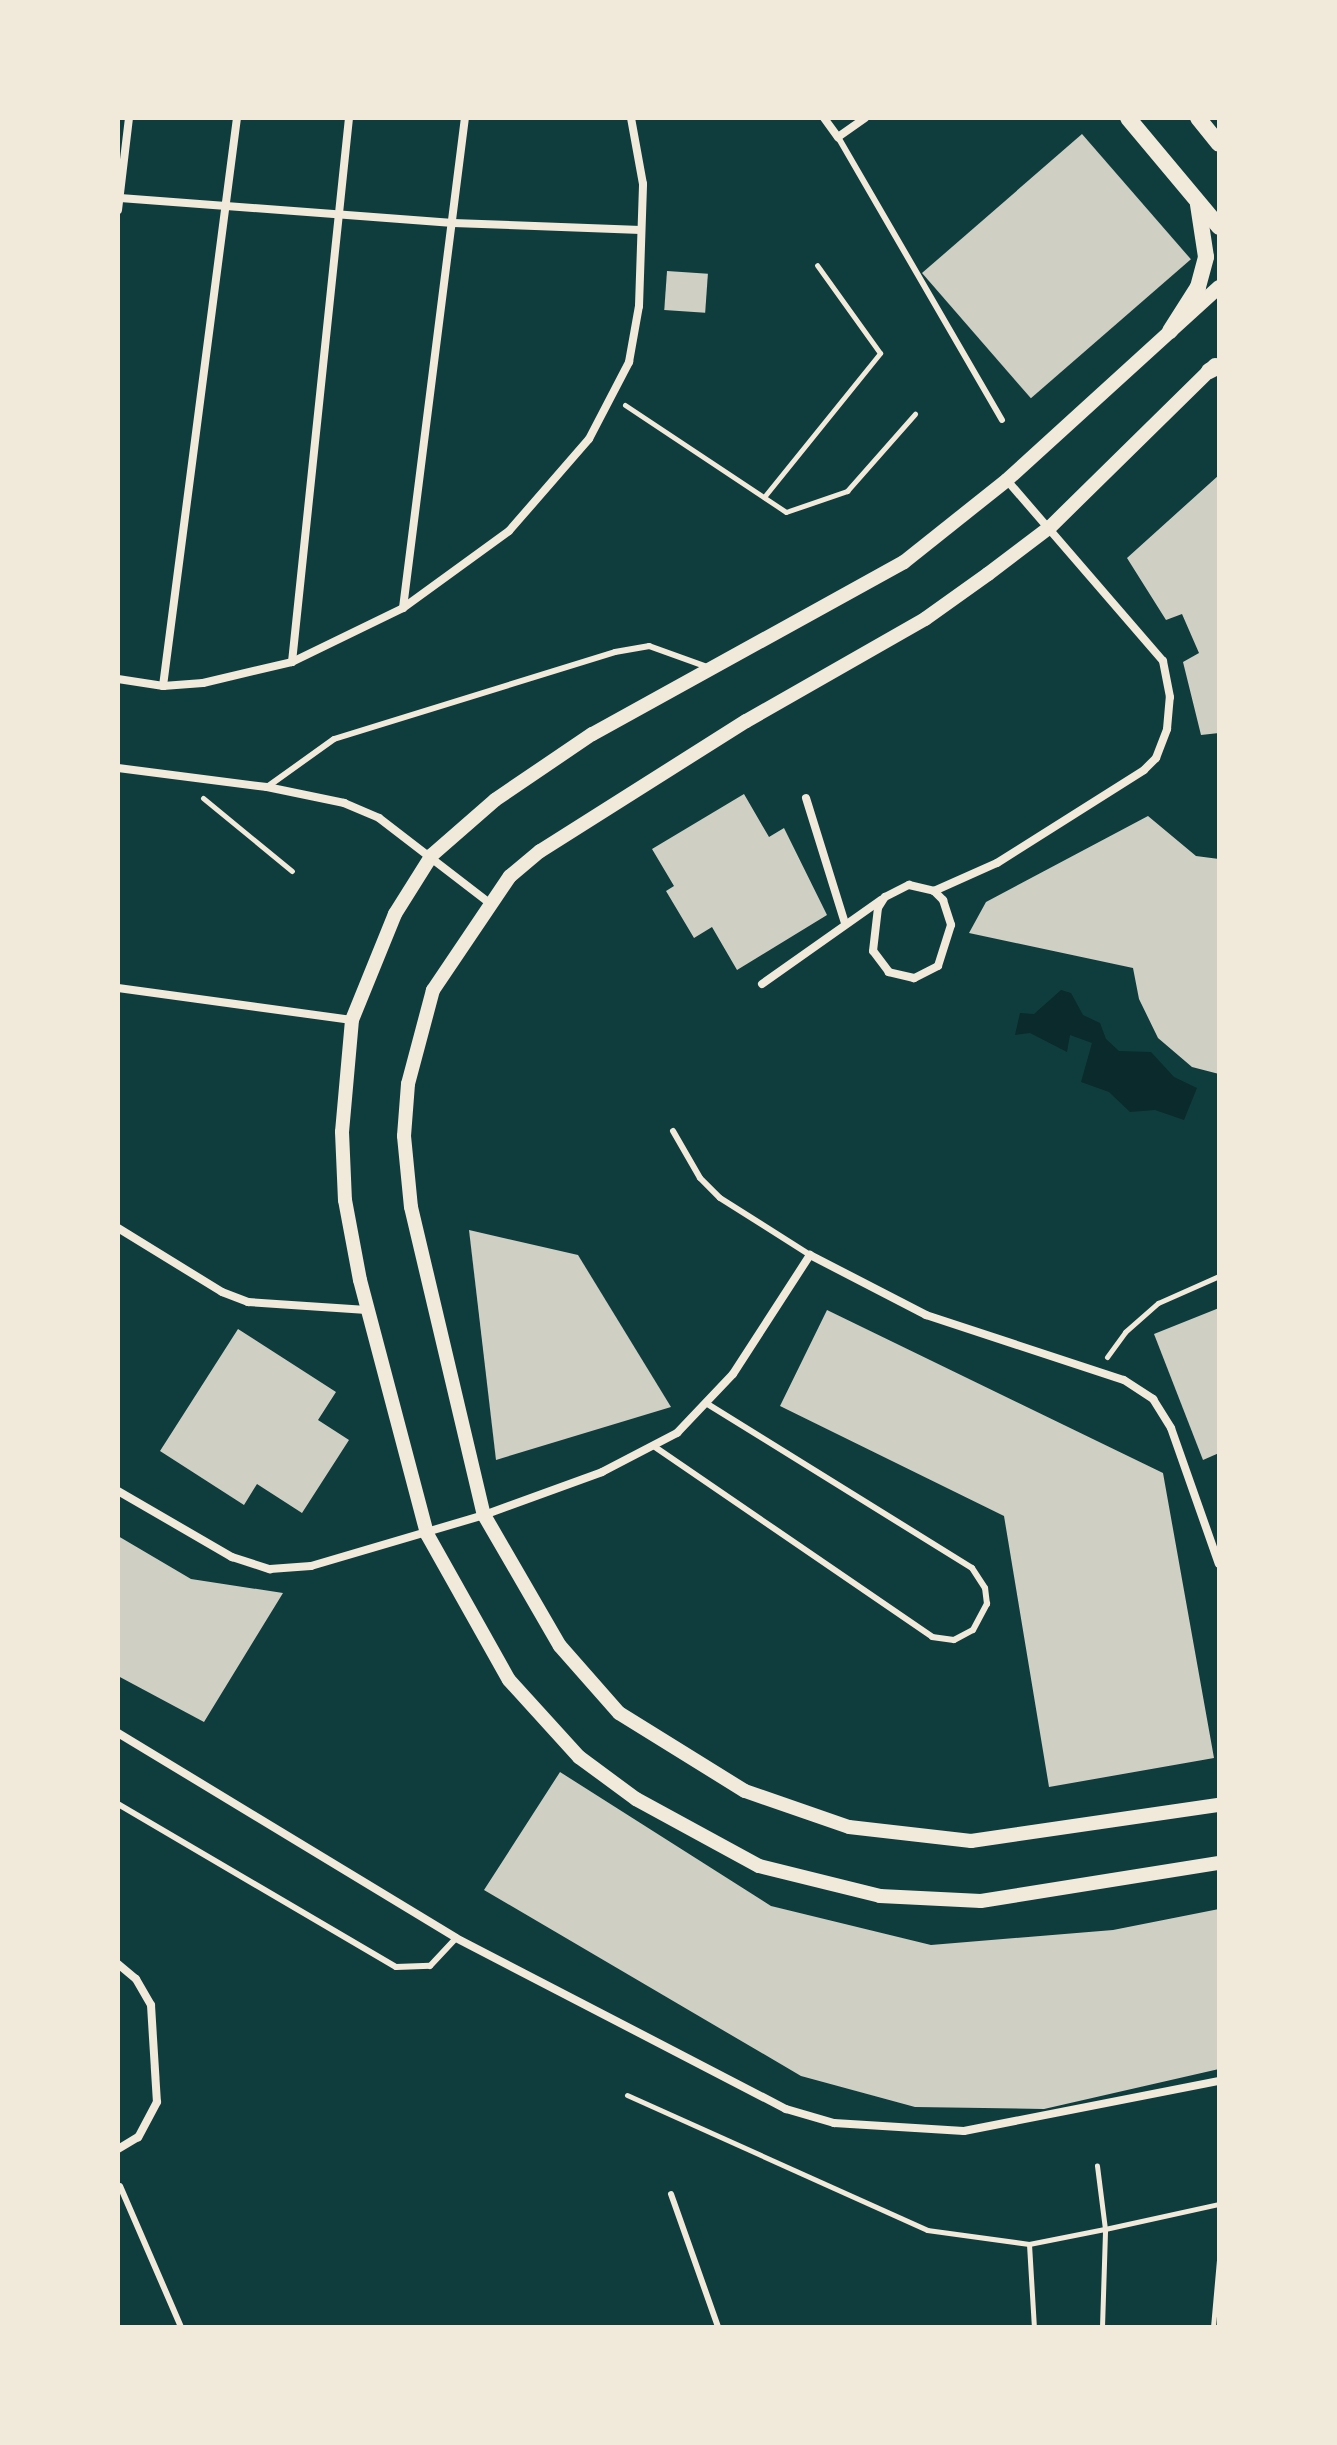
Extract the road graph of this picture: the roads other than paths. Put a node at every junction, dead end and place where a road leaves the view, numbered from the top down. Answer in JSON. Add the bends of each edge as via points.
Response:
{"nodes":[{"id":1,"x":129,"y":118,"type":"edge"},
{"id":2,"x":237,"y":118,"type":"edge"},
{"id":3,"x":349,"y":118,"type":"edge"},
{"id":4,"x":465,"y":118,"type":"edge"},
{"id":5,"x":631,"y":118,"type":"edge"},
{"id":6,"x":824,"y":118,"type":"edge"},
{"id":7,"x":865,"y":118,"type":"edge"},
{"id":8,"x":1128,"y":118,"type":"edge"},
{"id":9,"x":1198,"y":118,"type":"edge"},
{"id":10,"x":838,"y":137,"type":"junction"},
{"id":11,"x":1219,"y":144,"type":"edge"},
{"id":12,"x":120,"y":198,"type":"edge"},
{"id":13,"x":1196,"y":200,"type":"junction"},
{"id":14,"x":225,"y":208,"type":"junction"},
{"id":15,"x":118,"y":210,"type":"edge"},
{"id":16,"x":335,"y":215,"type":"junction"},
{"id":17,"x":453,"y":223,"type":"junction"},
{"id":18,"x":1219,"y":227,"type":"edge"},
{"id":19,"x":641,"y":230,"type":"junction"},
{"id":20,"x":1219,"y":287,"type":"edge"},
{"id":21,"x":1170,"y":331,"type":"junction"},
{"id":22,"x":1216,"y":366,"type":"edge"},
{"id":23,"x":1002,"y":420,"type":"dead end"},
{"id":24,"x":1007,"y":480,"type":"junction"},
{"id":25,"x":1050,"y":527,"type":"junction"},
{"id":26,"x":403,"y":608,"type":"junction"},
{"id":27,"x":292,"y":662,"type":"junction"},
{"id":28,"x":713,"y":669,"type":"junction"},
{"id":29,"x":118,"y":679,"type":"edge"},
{"id":30,"x":163,"y":686,"type":"junction"},
{"id":31,"x":118,"y":768,"type":"edge"},
{"id":32,"x":267,"y":787,"type":"junction"},
{"id":33,"x":806,"y":798,"type":"dead end"},
{"id":34,"x":432,"y":855,"type":"junction"},
{"id":35,"x":934,"y":891,"type":"junction"},
{"id":36,"x":885,"y":897,"type":"junction"},
{"id":37,"x":488,"y":902,"type":"junction"},
{"id":38,"x":845,"y":923,"type":"junction"},
{"id":39,"x":762,"y":984,"type":"dead end"},
{"id":40,"x":118,"y":988,"type":"edge"},
{"id":41,"x":352,"y":1020,"type":"junction"},
{"id":42,"x":673,"y":1131,"type":"dead end"},
{"id":43,"x":118,"y":1228,"type":"edge"},
{"id":44,"x":810,"y":1255,"type":"junction"},
{"id":45,"x":367,"y":1310,"type":"junction"},
{"id":46,"x":708,"y":1404,"type":"junction"},
{"id":47,"x":655,"y":1447,"type":"junction"},
{"id":48,"x":118,"y":1491,"type":"edge"},
{"id":49,"x":484,"y":1515,"type":"junction"},
{"id":50,"x":427,"y":1534,"type":"junction"},
{"id":51,"x":1219,"y":1564,"type":"edge"},
{"id":52,"x":118,"y":1733,"type":"edge"},
{"id":53,"x":118,"y":1804,"type":"edge"},
{"id":54,"x":1219,"y":1805,"type":"edge"},
{"id":55,"x":1219,"y":1863,"type":"edge"},
{"id":56,"x":456,"y":1938,"type":"junction"},
{"id":57,"x":118,"y":1964,"type":"edge"},
{"id":58,"x":1219,"y":2081,"type":"edge"},
{"id":59,"x":118,"y":2149,"type":"edge"},
{"id":60,"x":120,"y":2186,"type":"edge"},
{"id":61,"x":671,"y":2194,"type":"dead end"},
{"id":62,"x":181,"y":2327,"type":"edge"},
{"id":63,"x":718,"y":2327,"type":"edge"}],
"edges":[{"from":1,"to":12,"type":"street"},
{"from":2,"to":14,"type":"street"},
{"from":3,"to":16,"type":"street"},
{"from":4,"to":17,"type":"street"},
{"from":5,"to":19,"type":"street","via":[[643,184]]},
{"from":6,"to":10,"type":"street"},
{"from":7,"to":10,"type":"street"},
{"from":8,"to":13,"type":"main road"},
{"from":9,"to":11,"type":"main road"},
{"from":10,"to":23,"type":"lane"},
{"from":12,"to":14,"type":"street"},
{"from":12,"to":15,"type":"street"},
{"from":13,"to":18,"type":"main road"},
{"from":13,"to":21,"type":"main road","via":[[1206,257],[1198,287]]},
{"from":14,"to":16,"type":"street"},
{"from":14,"to":30,"type":"street"},
{"from":16,"to":17,"type":"street"},
{"from":16,"to":27,"type":"street"},
{"from":17,"to":19,"type":"street"},
{"from":17,"to":26,"type":"street"},
{"from":19,"to":26,"type":"street","via":[[639,306],[629,362],[589,439],[509,531]]},
{"from":20,"to":21,"type":"street"},
{"from":21,"to":24,"type":"street"},
{"from":22,"to":25,"type":"street"},
{"from":24,"to":25,"type":"street"},
{"from":24,"to":28,"type":"street","via":[[904,562]]},
{"from":25,"to":35,"type":"street","via":[[1163,661],[1170,697],[1167,729],[1156,758],[1144,770],[997,863]]},
{"from":25,"to":37,"type":"street","via":[[925,619],[746,721],[540,851]]},
{"from":26,"to":27,"type":"street"},
{"from":27,"to":30,"type":"street"},
{"from":28,"to":32,"type":"lane","via":[[649,646],[615,652],[334,739]]},
{"from":28,"to":34,"type":"street","via":[[592,734],[495,800]]},
{"from":29,"to":30,"type":"street"},
{"from":31,"to":32,"type":"street"},
{"from":32,"to":34,"type":"street","via":[[344,803],[379,818]]},
{"from":33,"to":38,"type":"street"},
{"from":34,"to":37,"type":"street"},
{"from":34,"to":41,"type":"street","via":[[395,914]]},
{"from":35,"to":36,"type":"street","via":[[909,885]]},
{"from":35,"to":36,"type":"street","via":[[949,912],[945,955],[927,974],[914,978],[889,972],[873,951],[878,908]]},
{"from":36,"to":38,"type":"street"},
{"from":37,"to":49,"type":"street","via":[[433,990],[410,1072],[404,1136],[411,1207]]},
{"from":38,"to":39,"type":"street"},
{"from":40,"to":41,"type":"street"},
{"from":41,"to":45,"type":"street","via":[[342,1132],[345,1200]]},
{"from":42,"to":44,"type":"lane","via":[[700,1178],[720,1198]]},
{"from":43,"to":45,"type":"street","via":[[222,1292],[248,1302]]},
{"from":44,"to":46,"type":"street"},
{"from":44,"to":51,"type":"street","via":[[926,1315],[1124,1380],[1153,1399],[1171,1428]]},
{"from":45,"to":50,"type":"street"},
{"from":46,"to":47,"type":"street"},
{"from":46,"to":47,"type":"lane","via":[[972,1568],[987,1604],[973,1630],[954,1640],[932,1637]]},
{"from":47,"to":49,"type":"street"},
{"from":48,"to":50,"type":"street","via":[[232,1557],[270,1569],[311,1566]]},
{"from":49,"to":50,"type":"street"},
{"from":49,"to":54,"type":"street","via":[[560,1646],[619,1713],[745,1791],[816,1819],[971,1841]]},
{"from":50,"to":55,"type":"street","via":[[509,1680],[579,1757],[636,1799],[759,1866],[880,1896],[981,1901]]},
{"from":52,"to":56,"type":"street"},
{"from":53,"to":56,"type":"lane","via":[[396,1967],[430,1966]]},
{"from":56,"to":58,"type":"street","via":[[717,2078],[786,2109],[834,2123],[964,2131]]},
{"from":57,"to":59,"type":"street","via":[[136,1979],[151,2005],[157,2102],[138,2137]]},
{"from":60,"to":62,"type":"lane"},
{"from":61,"to":63,"type":"lane"}]}
